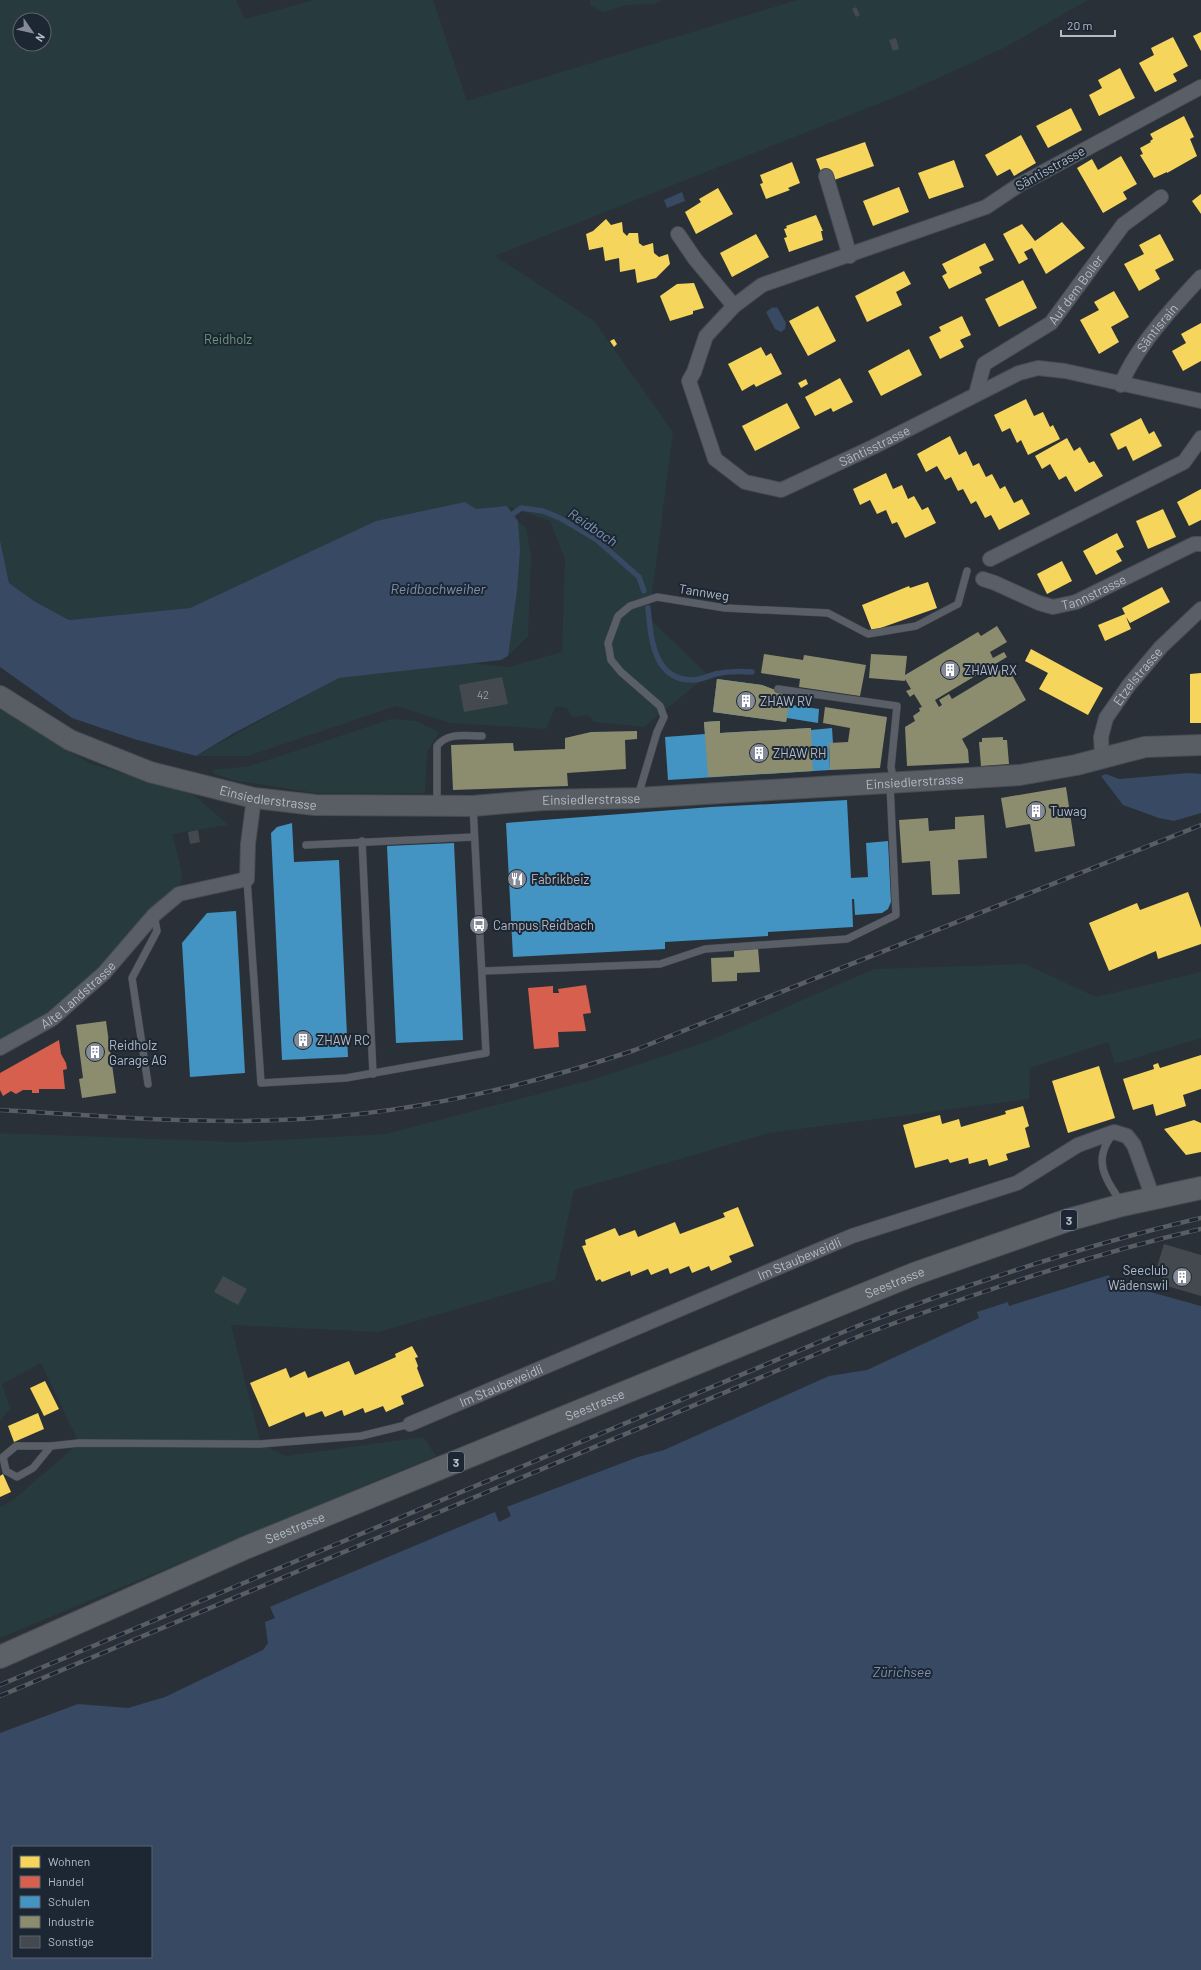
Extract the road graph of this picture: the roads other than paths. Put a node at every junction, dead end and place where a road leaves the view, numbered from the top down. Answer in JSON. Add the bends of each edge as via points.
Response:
{"nodes":[{"id":1,"x":1201,"y":87,"type":"edge"},
{"id":2,"x":826,"y":176,"type":"dead end"},
{"id":3,"x":1161,"y":197,"type":"dead end"},
{"id":4,"x":678,"y":234,"type":"dead end"},
{"id":5,"x":850,"y":256,"type":"junction"},
{"id":6,"x":1201,"y":277,"type":"edge"},
{"id":7,"x":734,"y":306,"type":"junction"},
{"id":8,"x":1121,"y":385,"type":"junction"},
{"id":9,"x":976,"y":394,"type":"junction"},
{"id":10,"x":1201,"y":401,"type":"edge"},
{"id":11,"x":1201,"y":438,"type":"edge"},
{"id":12,"x":1201,"y":544,"type":"edge"},
{"id":13,"x":990,"y":559,"type":"dead end"},
{"id":14,"x":967,"y":571,"type":"dead end"},
{"id":15,"x":983,"y":579,"type":"dead end"},
{"id":16,"x":1201,"y":609,"type":"edge"},
{"id":17,"x":778,"y":689,"type":"dead end"},
{"id":18,"x":0,"y":696,"type":"edge"},
{"id":19,"x":482,"y":736,"type":"dead end"},
{"id":20,"x":1201,"y":745,"type":"edge"},
{"id":21,"x":1102,"y":757,"type":"junction"},
{"id":22,"x":892,"y":782,"type":"junction"},
{"id":23,"x":254,"y":798,"type":"junction"},
{"id":24,"x":637,"y":798,"type":"junction"},
{"id":25,"x":473,"y":806,"type":"junction"},
{"id":26,"x":437,"y":807,"type":"junction"},
{"id":27,"x":474,"y":837,"type":"junction"},
{"id":28,"x":362,"y":842,"type":"junction"},
{"id":29,"x":306,"y":845,"type":"dead end"},
{"id":30,"x":247,"y":879,"type":"junction"},
{"id":31,"x":154,"y":915,"type":"junction"},
{"id":32,"x":482,"y":971,"type":"junction"},
{"id":33,"x":0,"y":1048,"type":"edge"},
{"id":34,"x":373,"y":1074,"type":"junction"},
{"id":35,"x":148,"y":1084,"type":"dead end"},
{"id":36,"x":1114,"y":1132,"type":"junction"},
{"id":37,"x":1201,"y":1188,"type":"edge"},
{"id":38,"x":1153,"y":1198,"type":"junction"},
{"id":39,"x":1122,"y":1205,"type":"junction"},
{"id":40,"x":410,"y":1424,"type":"joint"},
{"id":41,"x":51,"y":1446,"type":"junction"},
{"id":42,"x":0,"y":1657,"type":"edge"}],
"edges":[{"from":1,"to":5,"type":"street","name":"Säntisstrasse","via":[[1019,184],[986,207]]},
{"from":2,"to":5,"type":"street"},
{"from":3,"to":9,"type":"street","name":"Auf dem Boller","via":[[1123,225],[1051,323],[984,364]]},
{"from":4,"to":7,"type":"street"},
{"from":5,"to":7,"type":"street","name":"Säntisstrasse","via":[[762,285]]},
{"from":6,"to":8,"type":"street","name":"Säntisrain","via":[[1170,311],[1127,371]]},
{"from":7,"to":9,"type":"street","name":"Säntisstrasse","via":[[706,336],[689,381],[716,459],[745,482],[781,490]]},
{"from":8,"to":9,"type":"street","name":"Säntisstrasse","via":[[1064,371],[1038,368],[1019,373]]},
{"from":8,"to":10,"type":"street","name":"Säntisstrasse"},
{"from":11,"to":13,"type":"street","via":[[1184,462]]},
{"from":12,"to":15,"type":"street","name":"Tannstrasse","via":[[1194,544],[1076,602],[1053,607]]},
{"from":14,"to":24,"type":"lane","name":"Tannweg","via":[[958,604],[916,626],[868,634],[828,613],[725,608],[657,596],[630,606],[618,616],[608,643],[611,660],[660,706],[664,717]]},
{"from":16,"to":21,"type":"street","name":"Etzelstrasse","via":[[1161,648],[1129,685],[1106,718],[1101,737]]},
{"from":17,"to":22,"type":"lane","via":[[897,706]]},
{"from":18,"to":23,"type":"main road","name":"Einsiedlerstrasse","via":[[70,740],[143,769]]},
{"from":19,"to":26,"type":"lane","via":[[451,736],[442,739],[437,746]]},
{"from":20,"to":21,"type":"main road","name":"Einsiedlerstrasse","via":[[1145,747]]},
{"from":21,"to":22,"type":"main road","name":"Einsiedlerstrasse","via":[[1076,765],[1020,775]]},
{"from":22,"to":24,"type":"main road","name":"Einsiedlerstrasse"},
{"from":22,"to":32,"type":"lane","via":[[896,915],[847,940],[705,950],[660,964]]},
{"from":23,"to":26,"type":"main road","name":"Einsiedlerstrasse","via":[[315,805]]},
{"from":23,"to":30,"type":"street","via":[[248,844]]},
{"from":24,"to":25,"type":"main road","name":"Einsiedlerstrasse","via":[[543,800]]},
{"from":25,"to":26,"type":"main road","name":"Einsiedlerstrasse"},
{"from":25,"to":27,"type":"lane"},
{"from":27,"to":28,"type":"lane"},
{"from":27,"to":32,"type":"lane"},
{"from":28,"to":29,"type":"lane"},
{"from":28,"to":34,"type":"lane"},
{"from":30,"to":31,"type":"street","name":"Alte Landstrasse","via":[[178,894]]},
{"from":30,"to":34,"type":"lane","via":[[261,1084]]},
{"from":31,"to":33,"type":"street","name":"Alte Landstrasse","via":[[104,973],[52,1019]]},
{"from":31,"to":35,"type":"lane","via":[[157,931],[132,978]]},
{"from":32,"to":34,"type":"lane","via":[[486,1053]]},
{"from":36,"to":38,"type":"street","via":[[1127,1136],[1134,1145]]},
{"from":36,"to":39,"type":"lane","via":[[1101,1153],[1102,1167]]},
{"from":36,"to":40,"type":"street","name":"Im Staubeweidli","via":[[1057,1156],[1017,1183],[852,1236]]},
{"from":37,"to":38,"type":"main road","name":"Seestrasse","number":"3"},
{"from":38,"to":39,"type":"main road","name":"Seestrasse","number":"3"},
{"from":39,"to":42,"type":"main road","name":"Seestrasse","number":"3","via":[[1068,1220],[914,1274],[245,1548]]},
{"from":40,"to":41,"type":"lane","via":[[361,1436],[260,1444],[79,1443]]},
{"from":41,"to":41,"type":"lane","via":[[33,1468],[17,1477],[6,1471],[3,1457],[16,1446]]}]}
